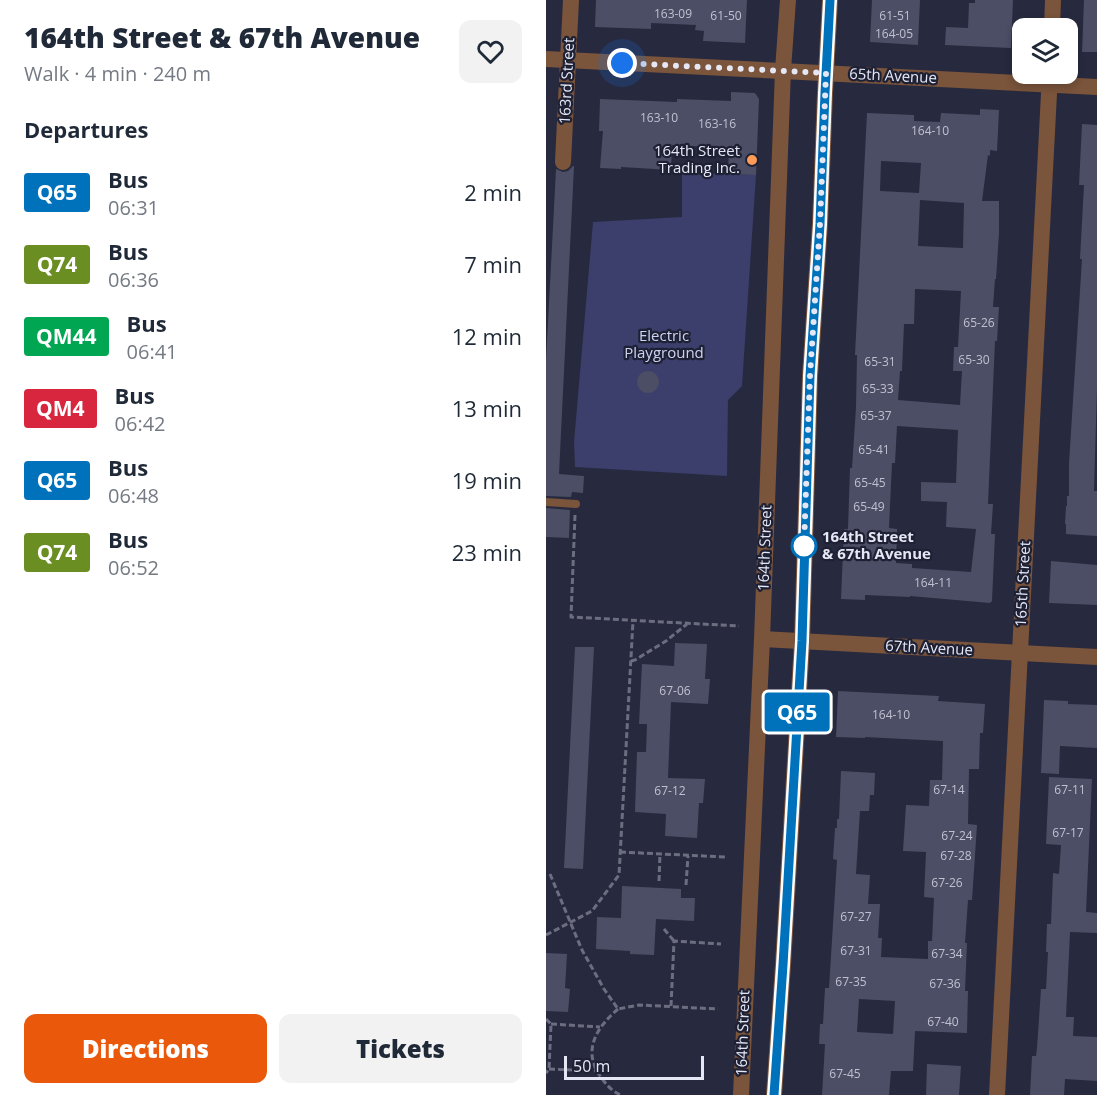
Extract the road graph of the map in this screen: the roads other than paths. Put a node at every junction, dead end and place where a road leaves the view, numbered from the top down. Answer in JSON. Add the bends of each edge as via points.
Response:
{"nodes":[{"id":1,"x":571,"y":0,"type":"edge"},
{"id":2,"x":788,"y":0,"type":"edge"},
{"id":3,"x":830,"y":0,"type":"edge"},
{"id":4,"x":1053,"y":0,"type":"edge"},
{"id":5,"x":1052,"y":18,"type":"edge"},
{"id":6,"x":546,"y":59,"type":"edge"},
{"id":7,"x":568,"y":60,"type":"junction"},
{"id":8,"x":783,"y":70,"type":"junction"},
{"id":9,"x":826,"y":73,"type":"junction"},
{"id":10,"x":1012,"y":78,"type":"edge"},
{"id":11,"x":1049,"y":84,"type":"edge"},
{"id":12,"x":1078,"y":84,"type":"edge"},
{"id":13,"x":1097,"y":87,"type":"edge"},
{"id":14,"x":563,"y":162,"type":"dead end"},
{"id":15,"x":546,"y":502,"type":"edge"},
{"id":16,"x":576,"y":504,"type":"road end"},
{"id":17,"x":762,"y":639,"type":"junction"},
{"id":18,"x":802,"y":641,"type":"junction"},
{"id":19,"x":1019,"y":653,"type":"junction"},
{"id":20,"x":1097,"y":657,"type":"edge"},
{"id":21,"x":741,"y":1095,"type":"edge"},
{"id":22,"x":774,"y":1095,"type":"edge"},
{"id":23,"x":997,"y":1095,"type":"edge"}],
"edges":[{"from":1,"to":7,"type":"street","name":"163rd Street"},
{"from":2,"to":8,"type":"street","name":"164th Street"},
{"from":3,"to":9,"type":"street"},
{"from":4,"to":5,"type":"street"},
{"from":6,"to":7,"type":"street","name":"65th Avenue"},
{"from":7,"to":8,"type":"street","name":"65th Avenue"},
{"from":7,"to":14,"type":"street","name":"163rd Street"},
{"from":8,"to":9,"type":"street","name":"65th Avenue"},
{"from":8,"to":17,"type":"street","name":"164th Street"},
{"from":9,"to":10,"type":"street","name":"65th Avenue"},
{"from":9,"to":18,"type":"street","via":[[810,376]]},
{"from":11,"to":19,"type":"street","name":"165th Street"},
{"from":12,"to":13,"type":"street","name":"65th Avenue"},
{"from":15,"to":16,"type":"lane"},
{"from":17,"to":18,"type":"street","name":"67th Avenue"},
{"from":17,"to":21,"type":"street","name":"164th Street"},
{"from":18,"to":19,"type":"street","name":"67th Avenue"},
{"from":18,"to":22,"type":"street"},
{"from":19,"to":20,"type":"street","name":"67th Avenue"},
{"from":19,"to":23,"type":"street","name":"165th Street"}]}
